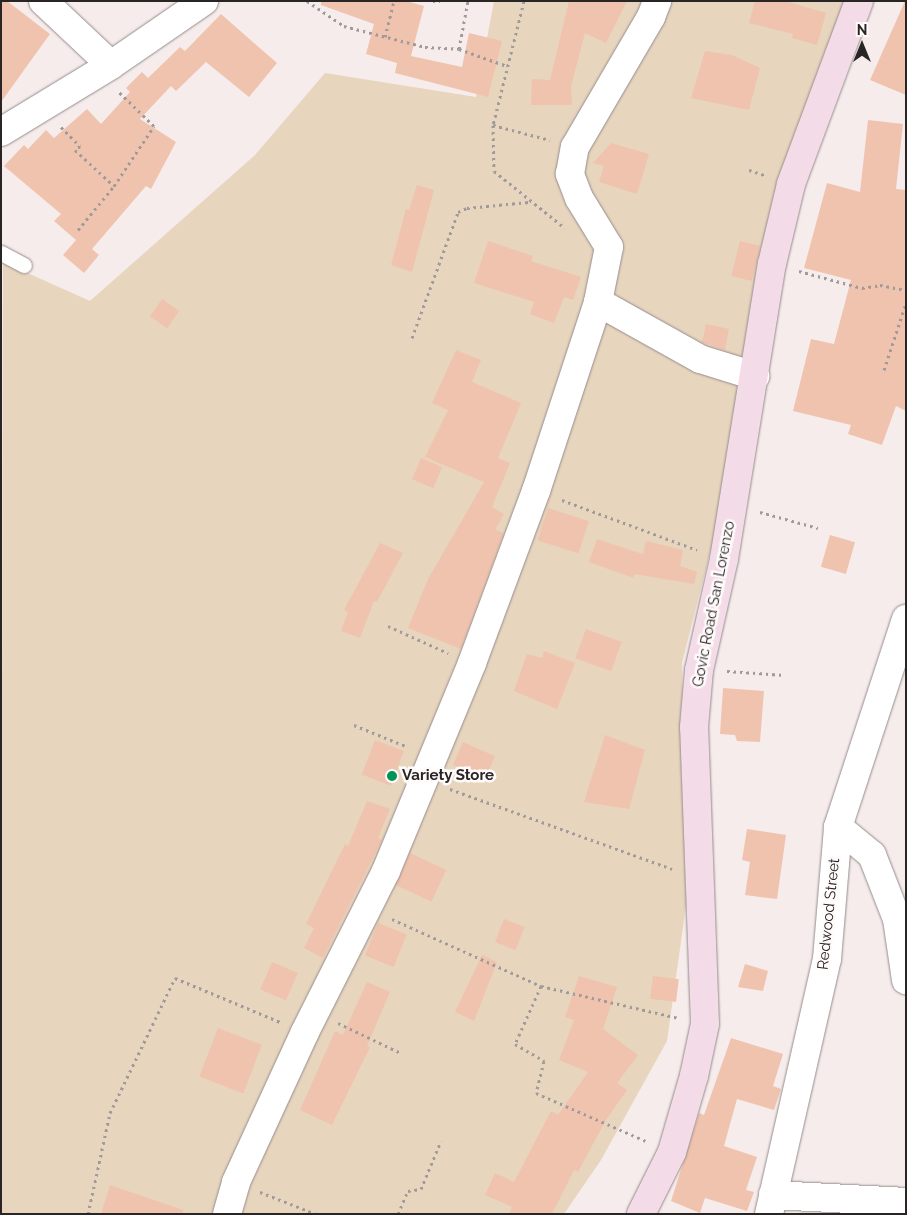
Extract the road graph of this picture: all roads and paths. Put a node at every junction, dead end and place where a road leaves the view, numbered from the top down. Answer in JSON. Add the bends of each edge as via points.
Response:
{"nodes":[{"id":1,"x":204,"y":1,"type":"edge"},
{"id":2,"x":307,"y":1,"type":"edge"},
{"id":3,"x":394,"y":1,"type":"edge"},
{"id":4,"x":433,"y":1,"type":"edge"},
{"id":5,"x":440,"y":1,"type":"edge"},
{"id":6,"x":468,"y":1,"type":"edge"},
{"id":7,"x":524,"y":1,"type":"edge"},
{"id":8,"x":656,"y":1,"type":"edge"},
{"id":9,"x":860,"y":1,"type":"edge"},
{"id":10,"x":48,"y":3,"type":"edge"},
{"id":11,"x":385,"y":37,"type":"junction"},
{"id":12,"x":459,"y":49,"type":"junction"},
{"id":13,"x":507,"y":66,"type":"junction"},
{"id":14,"x":105,"y":69,"type":"junction"},
{"id":15,"x":42,"y":107,"type":"junction"},
{"id":16,"x":493,"y":125,"type":"junction"},
{"id":17,"x":1,"y":132,"type":"edge"},
{"id":18,"x":575,"y":147,"type":"junction"},
{"id":19,"x":114,"y":186,"type":"junction"},
{"id":20,"x":530,"y":202,"type":"junction"},
{"id":21,"x":78,"y":230,"type":"dead end"},
{"id":22,"x":568,"y":230,"type":"dead end"},
{"id":23,"x":1,"y":253,"type":"edge"},
{"id":24,"x":772,"y":264,"type":"junction"},
{"id":25,"x":24,"y":266,"type":"dead end"},
{"id":26,"x":906,"y":290,"type":"edge"},
{"id":27,"x":598,"y":302,"type":"junction"},
{"id":28,"x":906,"y":303,"type":"edge"},
{"id":29,"x":412,"y":338,"type":"dead end"},
{"id":30,"x":884,"y":370,"type":"dead end"},
{"id":31,"x":755,"y":376,"type":"junction"},
{"id":32,"x":536,"y":491,"type":"junction"},
{"id":33,"x":732,"y":505,"type":"junction"},
{"id":34,"x":818,"y":528,"type":"dead end"},
{"id":35,"x":724,"y":559,"type":"junction"},
{"id":36,"x":906,"y":618,"type":"edge"},
{"id":37,"x":388,"y":626,"type":"dead end"},
{"id":38,"x":472,"y":663,"type":"junction"},
{"id":39,"x":699,"y":670,"type":"junction"},
{"id":40,"x":785,"y":675,"type":"dead end"},
{"id":41,"x":354,"y":725,"type":"dead end"},
{"id":42,"x":428,"y":768,"type":"junction"},
{"id":43,"x":838,"y":827,"type":"junction"},
{"id":44,"x":702,"y":880,"type":"junction"},
{"id":45,"x":366,"y":908,"type":"junction"},
{"id":46,"x":906,"y":980,"type":"edge"},
{"id":47,"x":542,"y":986,"type":"junction"},
{"id":48,"x":310,"y":1022,"type":"junction"},
{"id":49,"x":705,"y":1024,"type":"junction"},
{"id":50,"x":401,"y":1053,"type":"dead end"},
{"id":51,"x":441,"y":1141,"type":"dead end"},
{"id":52,"x":672,"y":1152,"type":"junction"},
{"id":53,"x":236,"y":1182,"type":"junction"},
{"id":54,"x":906,"y":1202,"type":"edge"},
{"id":55,"x":771,"y":1205,"type":"edge"},
{"id":56,"x":88,"y":1214,"type":"edge"},
{"id":57,"x":227,"y":1214,"type":"edge"},
{"id":58,"x":316,"y":1214,"type":"edge"},
{"id":59,"x":398,"y":1214,"type":"edge"},
{"id":60,"x":641,"y":1214,"type":"edge"}],
"edges":[{"from":1,"to":14,"type":"street"},
{"from":2,"to":11,"type":"path","via":[[344,26]]},
{"from":3,"to":11,"type":"path"},
{"from":4,"to":5,"type":"path"},
{"from":6,"to":12,"type":"path"},
{"from":7,"to":13,"type":"path"},
{"from":8,"to":18,"type":"street","via":[[651,17]]},
{"from":9,"to":24,"type":"main road","name":"Govic Road San Lorenzo","via":[[791,184]]},
{"from":10,"to":14,"type":"street"},
{"from":11,"to":12,"type":"path","via":[[425,47]]},
{"from":12,"to":13,"type":"path"},
{"from":13,"to":16,"type":"path"},
{"from":14,"to":15,"type":"street"},
{"from":14,"to":19,"type":"path","via":[[154,126]]},
{"from":15,"to":17,"type":"street"},
{"from":15,"to":19,"type":"path","via":[[80,146],[75,150]]},
{"from":16,"to":18,"type":"path"},
{"from":16,"to":20,"type":"path","via":[[494,171]]},
{"from":18,"to":27,"type":"street","via":[[570,174],[579,198],[609,247]]},
{"from":19,"to":21,"type":"path"},
{"from":20,"to":22,"type":"path"},
{"from":20,"to":29,"type":"path","via":[[467,208],[458,212]]},
{"from":23,"to":25,"type":"lane"},
{"from":24,"to":26,"type":"path","via":[[862,288],[880,284]]},
{"from":24,"to":31,"type":"main road","name":"Govic Road San Lorenzo"},
{"from":27,"to":31,"type":"street","via":[[700,359]]},
{"from":27,"to":32,"type":"street"},
{"from":28,"to":30,"type":"path"},
{"from":31,"to":33,"type":"main road","name":"Govic Road San Lorenzo"},
{"from":32,"to":35,"type":"path"},
{"from":32,"to":38,"type":"street"},
{"from":33,"to":34,"type":"path"},
{"from":33,"to":35,"type":"main road","name":"Govic Road San Lorenzo"},
{"from":35,"to":39,"type":"main road","name":"Govic Road San Lorenzo"},
{"from":36,"to":43,"type":"street","name":"Redwood Street"},
{"from":37,"to":38,"type":"path"},
{"from":38,"to":42,"type":"street"},
{"from":39,"to":40,"type":"path"},
{"from":39,"to":44,"type":"main road","name":"Govic Road San Lorenzo","via":[[694,727]]},
{"from":41,"to":42,"type":"path"},
{"from":42,"to":44,"type":"path"},
{"from":42,"to":45,"type":"street","via":[[386,871]]},
{"from":43,"to":46,"type":"street","via":[[872,855],[897,919]]},
{"from":43,"to":55,"type":"street","name":"Redwood Street","via":[[826,959],[780,1153]]},
{"from":44,"to":49,"type":"main road","name":"Govic Road San Lorenzo"},
{"from":45,"to":47,"type":"path"},
{"from":45,"to":48,"type":"street"},
{"from":47,"to":49,"type":"path"},
{"from":47,"to":52,"type":"path","via":[[515,1044],[544,1061],[536,1093]]},
{"from":48,"to":50,"type":"path"},
{"from":48,"to":53,"type":"street"},
{"from":48,"to":56,"type":"path","via":[[175,978],[110,1113]]},
{"from":49,"to":52,"type":"main road","name":"Govic Road San Lorenzo"},
{"from":51,"to":59,"type":"path","via":[[421,1189],[408,1191]]},
{"from":52,"to":60,"type":"main road","name":"Govic Road San Lorenzo"},
{"from":53,"to":57,"type":"street"},
{"from":53,"to":58,"type":"path"},
{"from":54,"to":55,"type":"street"}]}
